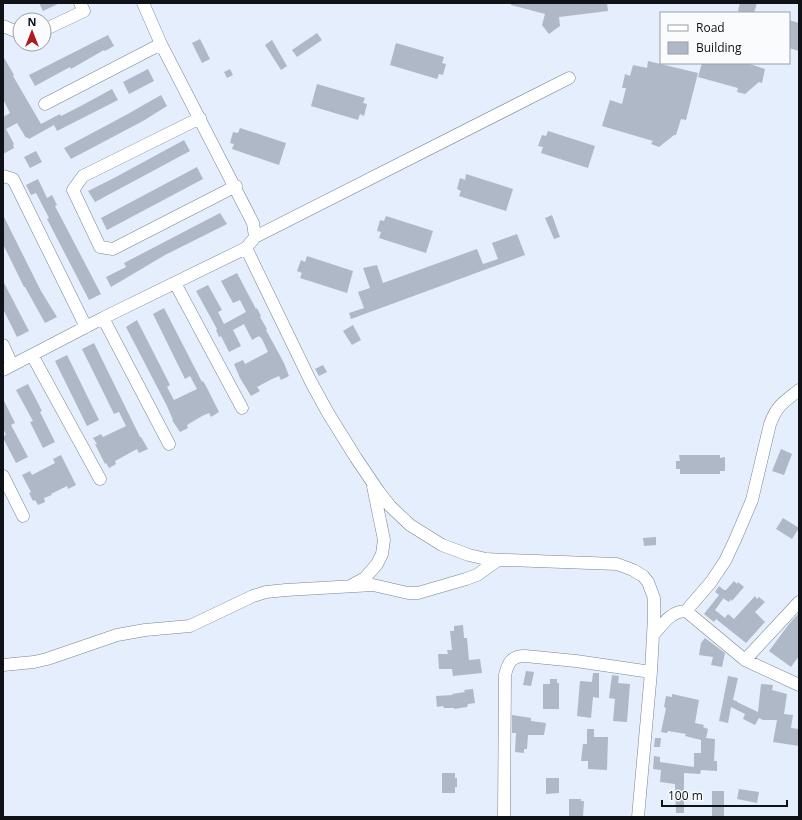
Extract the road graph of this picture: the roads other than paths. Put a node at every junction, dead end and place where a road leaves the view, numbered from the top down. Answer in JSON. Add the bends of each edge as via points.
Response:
{"nodes":[{"id":1,"x":80,"y":3,"type":"edge"},
{"id":2,"x":147,"y":4,"type":"edge"},
{"id":3,"x":52,"y":26,"type":"edge"},
{"id":4,"x":162,"y":44,"type":"junction"},
{"id":5,"x":569,"y":78,"type":"dead end"},
{"id":6,"x":45,"y":104,"type":"dead end"},
{"id":7,"x":200,"y":118,"type":"junction"},
{"id":8,"x":3,"y":176,"type":"edge"},
{"id":9,"x":236,"y":186,"type":"junction"},
{"id":10,"x":255,"y":237,"type":"junction"},
{"id":11,"x":246,"y":248,"type":"junction"},
{"id":12,"x":175,"y":283,"type":"junction"},
{"id":13,"x":103,"y":318,"type":"junction"},
{"id":14,"x":86,"y":327,"type":"junction"},
{"id":15,"x":3,"y":345,"type":"edge"},
{"id":16,"x":32,"y":355,"type":"junction"},
{"id":17,"x":8,"y":367,"type":"edge"},
{"id":18,"x":799,"y":390,"type":"edge"},
{"id":19,"x":242,"y":408,"type":"dead end"},
{"id":20,"x":169,"y":444,"type":"dead end"},
{"id":21,"x":3,"y":476,"type":"edge"},
{"id":22,"x":100,"y":479,"type":"dead end"},
{"id":23,"x":373,"y":484,"type":"junction"},
{"id":24,"x":23,"y":516,"type":"dead end"},
{"id":25,"x":498,"y":560,"type":"junction"},
{"id":26,"x":350,"y":587,"type":"junction"},
{"id":27,"x":799,"y":602,"type":"edge"},
{"id":28,"x":686,"y":611,"type":"junction"},
{"id":29,"x":653,"y":635,"type":"junction"},
{"id":30,"x":745,"y":660,"type":"junction"},
{"id":31,"x":3,"y":665,"type":"edge"},
{"id":32,"x":651,"y":672,"type":"junction"},
{"id":33,"x":799,"y":685,"type":"edge"},
{"id":34,"x":504,"y":817,"type":"edge"},
{"id":35,"x":638,"y":817,"type":"edge"}],
"edges":[{"from":1,"to":3,"type":"street","via":[[84,11]]},
{"from":2,"to":4,"type":"street"},
{"from":4,"to":6,"type":"street"},
{"from":4,"to":7,"type":"street"},
{"from":5,"to":10,"type":"street"},
{"from":7,"to":9,"type":"street"},
{"from":7,"to":9,"type":"street","via":[[83,176],[73,190],[100,247],[113,249]]},
{"from":8,"to":14,"type":"street","via":[[13,179]]},
{"from":9,"to":10,"type":"street","via":[[254,222]]},
{"from":10,"to":11,"type":"street"},
{"from":11,"to":12,"type":"street"},
{"from":11,"to":23,"type":"street","via":[[311,382]]},
{"from":12,"to":13,"type":"street"},
{"from":12,"to":19,"type":"street"},
{"from":13,"to":14,"type":"street"},
{"from":13,"to":20,"type":"street"},
{"from":14,"to":16,"type":"street"},
{"from":15,"to":17,"type":"street"},
{"from":16,"to":17,"type":"street"},
{"from":16,"to":22,"type":"street"},
{"from":18,"to":28,"type":"street","via":[[775,412],[752,500],[725,561]]},
{"from":21,"to":24,"type":"street"},
{"from":23,"to":25,"type":"street","via":[[390,506],[433,540],[469,555]]},
{"from":23,"to":26,"type":"street","via":[[384,540],[382,554],[378,564],[365,578]]},
{"from":25,"to":26,"type":"street","via":[[477,575],[418,593],[373,585]]},
{"from":25,"to":29,"type":"street","via":[[606,563],[634,570],[648,582],[654,598]]},
{"from":26,"to":31,"type":"street","via":[[266,592],[190,626],[118,635],[47,659]]},
{"from":27,"to":30,"type":"street"},
{"from":28,"to":29,"type":"street","via":[[671,615]]},
{"from":28,"to":30,"type":"street"},
{"from":29,"to":32,"type":"street"},
{"from":30,"to":33,"type":"street"},
{"from":32,"to":34,"type":"street","via":[[576,661],[525,656],[515,658],[507,666],[505,675]]},
{"from":32,"to":35,"type":"street"}]}
